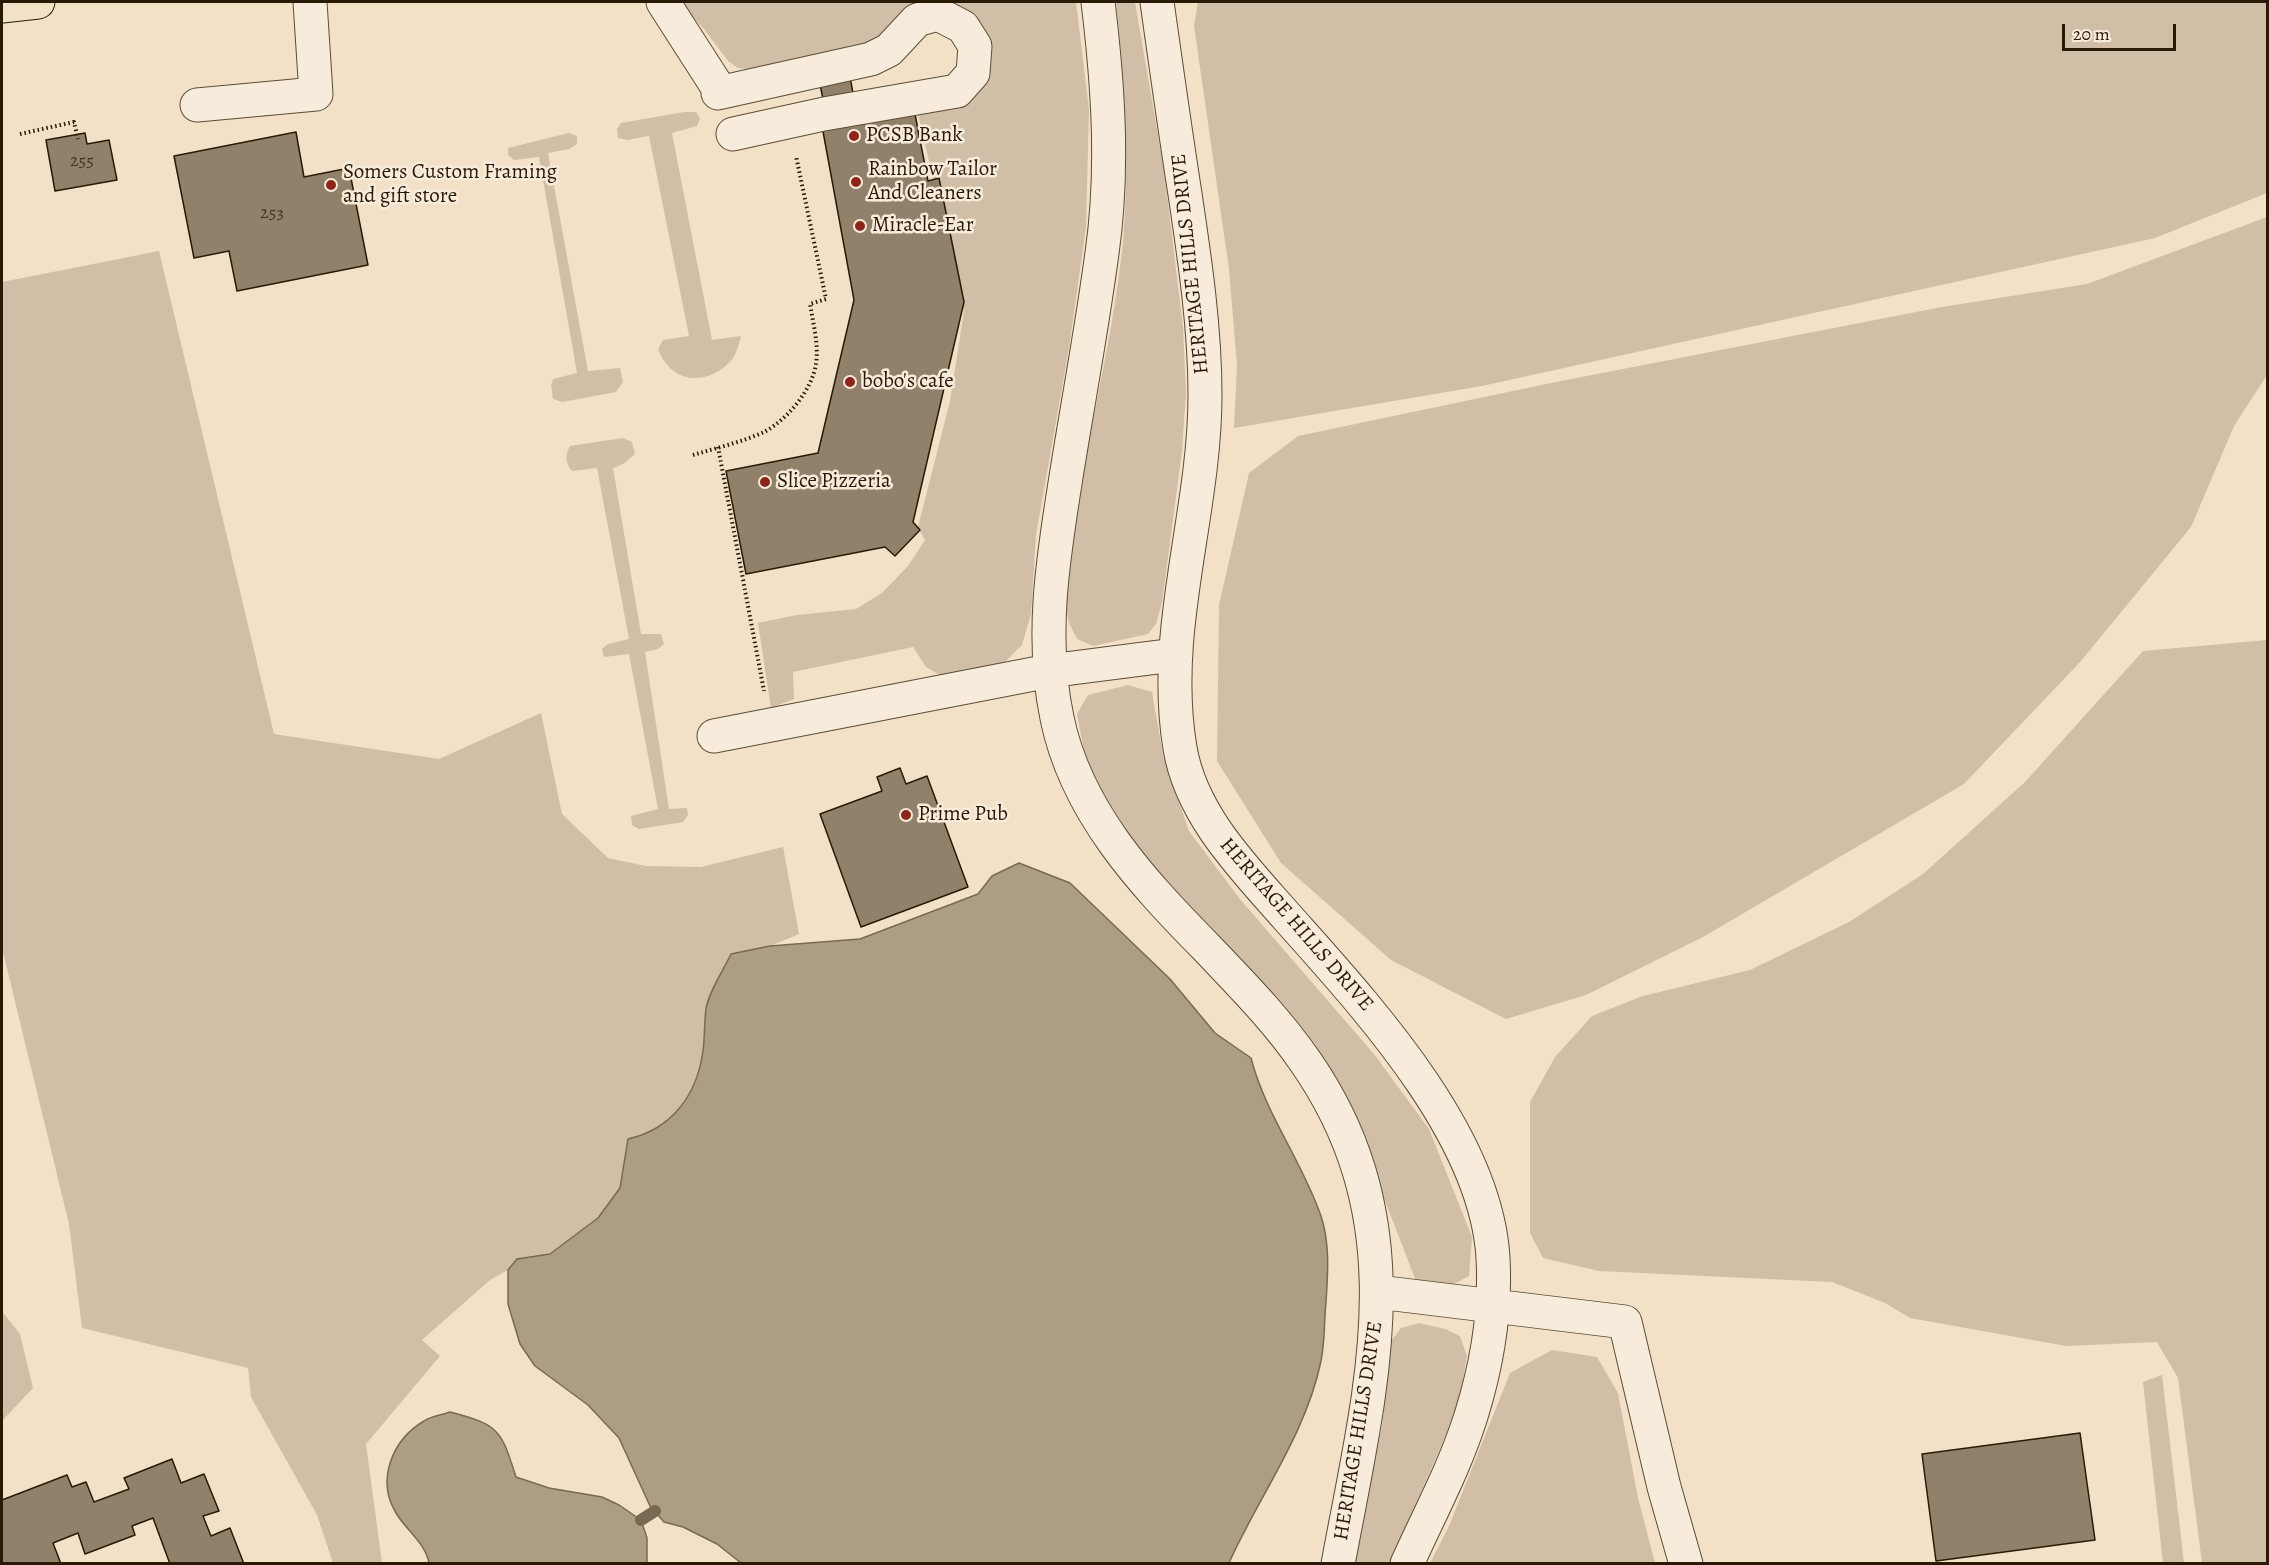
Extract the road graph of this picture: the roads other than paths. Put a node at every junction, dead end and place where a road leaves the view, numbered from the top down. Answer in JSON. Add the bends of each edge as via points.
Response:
{"nodes":[{"id":1,"x":38,"y":2,"type":"edge"},
{"id":2,"x":310,"y":2,"type":"edge"},
{"id":3,"x":663,"y":2,"type":"edge"},
{"id":4,"x":1098,"y":2,"type":"edge"},
{"id":5,"x":1157,"y":2,"type":"edge"},
{"id":6,"x":2,"y":6,"type":"edge"},
{"id":7,"x":197,"y":105,"type":"dead end"},
{"id":8,"x":734,"y":135,"type":"dead end"},
{"id":9,"x":1174,"y":655,"type":"junction"},
{"id":10,"x":1049,"y":671,"type":"junction"},
{"id":11,"x":714,"y":735,"type":"dead end"},
{"id":12,"x":1378,"y":1292,"type":"junction"},
{"id":13,"x":1493,"y":1307,"type":"junction"},
{"id":14,"x":1338,"y":1563,"type":"edge"},
{"id":15,"x":1407,"y":1563,"type":"edge"},
{"id":16,"x":1686,"y":1563,"type":"edge"}],
"edges":[{"from":1,"to":6,"type":"main road"},
{"from":2,"to":7,"type":"street","via":[[316,94]]},
{"from":3,"to":8,"type":"street","via":[[717,88],[871,59],[889,50],[916,20],[938,15],[963,27],[975,46],[973,73],[957,91],[835,112]]},
{"from":4,"to":10,"type":"street","name":"HERITAGE HILLS DRIVE","via":[[1109,165],[1103,249],[1053,564]]},
{"from":5,"to":9,"type":"street","name":"HERITAGE HILLS DRIVE","via":[[1194,258],[1205,399]]},
{"from":9,"to":10,"type":"street"},
{"from":9,"to":13,"type":"street","name":"HERITAGE HILLS DRIVE","via":[[1180,753],[1196,795],[1218,835],[1385,1030],[1426,1086],[1460,1144],[1483,1204],[1491,1244]]},
{"from":10,"to":11,"type":"street"},
{"from":10,"to":12,"type":"street","name":"HERITAGE HILLS DRIVE","via":[[1058,723],[1073,772],[1101,824],[1133,870],[1266,1010],[1307,1063],[1340,1120],[1361,1175],[1375,1231]]},
{"from":12,"to":13,"type":"street"},
{"from":12,"to":14,"type":"street","name":"HERITAGE HILLS DRIVE","via":[[1374,1356]]},
{"from":13,"to":15,"type":"street","name":"HERITAGE HILLS DRIVE","via":[[1487,1357],[1471,1418]]},
{"from":13,"to":16,"type":"street","via":[[1625,1322]]}]}
